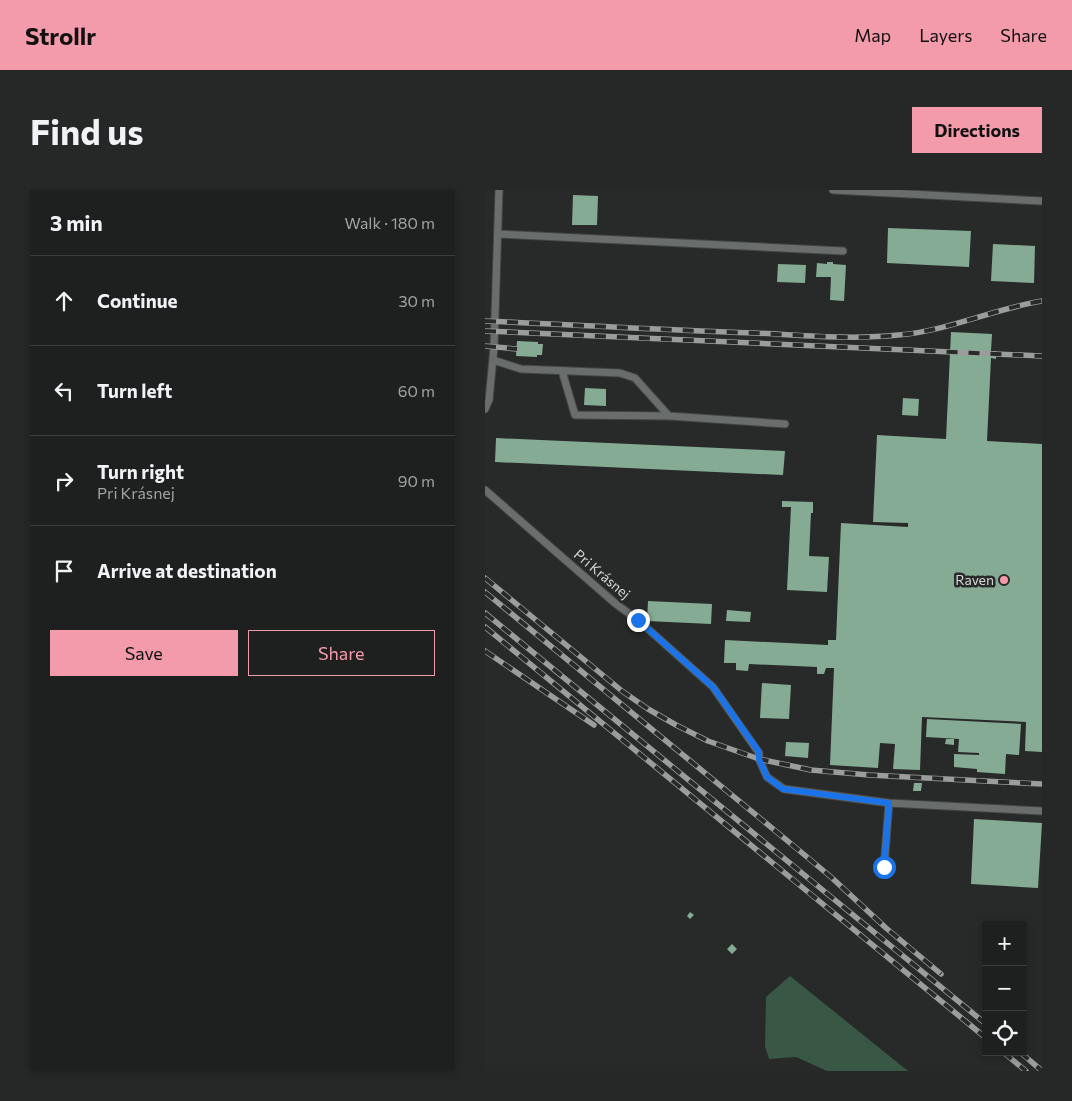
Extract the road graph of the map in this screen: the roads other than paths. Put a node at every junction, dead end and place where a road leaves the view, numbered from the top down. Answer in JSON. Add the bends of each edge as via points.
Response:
{"nodes":[{"id":1,"x":499,"y":190,"type":"edge"},
{"id":2,"x":833,"y":190,"type":"edge"},
{"id":3,"x":1042,"y":201,"type":"edge"},
{"id":4,"x":498,"y":234,"type":"junction"},
{"id":5,"x":843,"y":251,"type":"dead end"},
{"id":6,"x":493,"y":360,"type":"junction"},
{"id":7,"x":562,"y":371,"type":"junction"},
{"id":8,"x":485,"y":409,"type":"edge"},
{"id":9,"x":669,"y":416,"type":"junction"},
{"id":10,"x":785,"y":424,"type":"dead end"},
{"id":11,"x":485,"y":490,"type":"edge"},
{"id":12,"x":889,"y":803,"type":"junction"},
{"id":13,"x":1042,"y":811,"type":"edge"},
{"id":14,"x":884,"y":867,"type":"dead end"}],
"edges":[{"from":1,"to":4,"type":"lane"},
{"from":2,"to":3,"type":"lane"},
{"from":4,"to":5,"type":"lane"},
{"from":4,"to":6,"type":"lane"},
{"from":6,"to":7,"type":"lane","via":[[521,369]]},
{"from":6,"to":8,"type":"lane"},
{"from":7,"to":9,"type":"lane","via":[[620,373],[635,378]]},
{"from":7,"to":9,"type":"lane","via":[[575,415]]},
{"from":9,"to":10,"type":"lane"},
{"from":11,"to":12,"type":"lane","name":"Pri Krásnej","via":[[713,687],[759,752],[767,777],[783,789]]},
{"from":12,"to":13,"type":"lane"},
{"from":12,"to":14,"type":"lane"}]}
